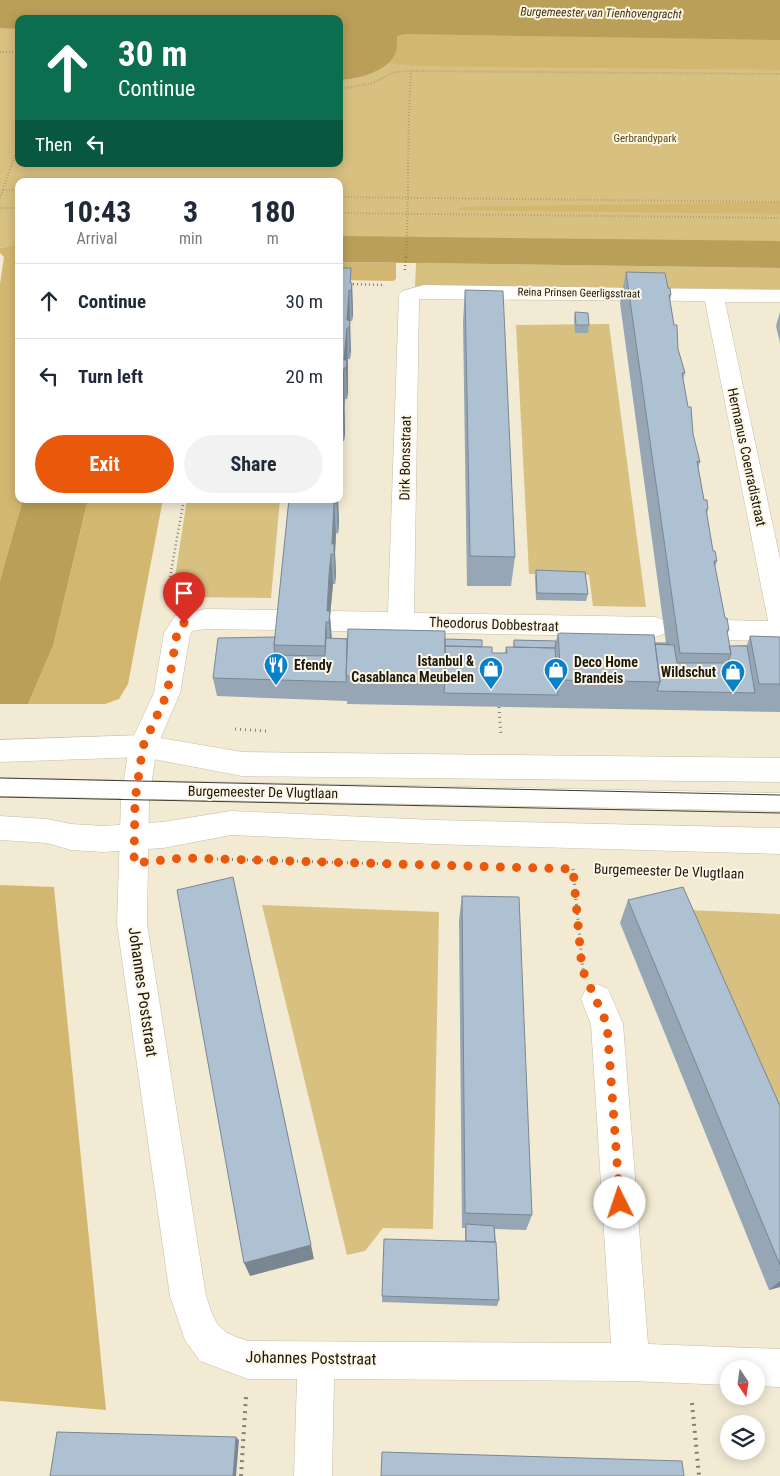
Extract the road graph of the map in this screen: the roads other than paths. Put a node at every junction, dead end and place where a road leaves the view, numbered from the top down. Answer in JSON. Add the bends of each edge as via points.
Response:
{"nodes":[{"id":1,"x":407,"y":286,"type":"joint"},
{"id":2,"x":714,"y":296,"type":"junction"},
{"id":3,"x":780,"y":296,"type":"edge"},
{"id":4,"x":780,"y":619,"type":"edge"},
{"id":5,"x":279,"y":620,"type":"edge"},
{"id":6,"x":401,"y":620,"type":"junction"},
{"id":7,"x":333,"y":621,"type":"dead end"},
{"id":8,"x":655,"y":627,"type":"dead end"},
{"id":9,"x":721,"y":630,"type":"edge"},
{"id":10,"x":780,"y":631,"type":"edge"},
{"id":11,"x":143,"y":746,"type":"junction"},
{"id":12,"x":0,"y":751,"type":"edge"},
{"id":13,"x":780,"y":770,"type":"edge"},
{"id":14,"x":0,"y":787,"type":"edge"},
{"id":15,"x":136,"y":790,"type":"junction"},
{"id":16,"x":780,"y":802,"type":"edge"},
{"id":17,"x":12,"y":828,"type":"edge"},
{"id":18,"x":134,"y":838,"type":"junction"},
{"id":19,"x":780,"y":842,"type":"edge"},
{"id":20,"x":597,"y":1000,"type":"road end"},
{"id":21,"x":316,"y":1360,"type":"junction"},
{"id":22,"x":631,"y":1362,"type":"junction"},
{"id":23,"x":780,"y":1368,"type":"edge"},
{"id":24,"x":313,"y":1476,"type":"edge"}],
"edges":[{"from":1,"to":2,"type":"street","name":"Reina Prinsen Geerligsstraat","via":[[424,291]]},
{"from":1,"to":6,"type":"street","name":"Dirk Bonsstraat"},
{"from":2,"to":3,"type":"street","name":"Reina Prinsen Geerligsstraat"},
{"from":2,"to":4,"type":"street","name":"Hermanus Coenradistraat"},
{"from":5,"to":11,"type":"street","via":[[206,619],[184,623],[177,633],[167,694]]},
{"from":6,"to":7,"type":"street","name":"Theodorus Dobbestraat"},
{"from":6,"to":8,"type":"street","name":"Theodorus Dobbestraat"},
{"from":9,"to":10,"type":"street"},
{"from":11,"to":12,"type":"street","name":"Burgemeester De Vlugtlaan"},
{"from":11,"to":13,"type":"street","name":"Burgemeester De Vlugtlaan","via":[[242,764]]},
{"from":11,"to":15,"type":"street"},
{"from":14,"to":15,"type":"lane","name":"Burgemeester De Vlugtlaan"},
{"from":15,"to":16,"type":"lane","name":"Burgemeester De Vlugtlaan"},
{"from":15,"to":18,"type":"street"},
{"from":17,"to":18,"type":"street","via":[[79,838]]},
{"from":18,"to":19,"type":"street","via":[[231,824]]},
{"from":18,"to":21,"type":"street","name":"Johannes Poststraat","via":[[132,924],[188,1296],[198,1327],[212,1348],[248,1360]]},
{"from":20,"to":22,"type":"street","via":[[607,1024]]},
{"from":21,"to":22,"type":"street","name":"Johannes Poststraat"},
{"from":21,"to":24,"type":"street"},
{"from":22,"to":23,"type":"street","name":"Johannes Poststraat"}]}
